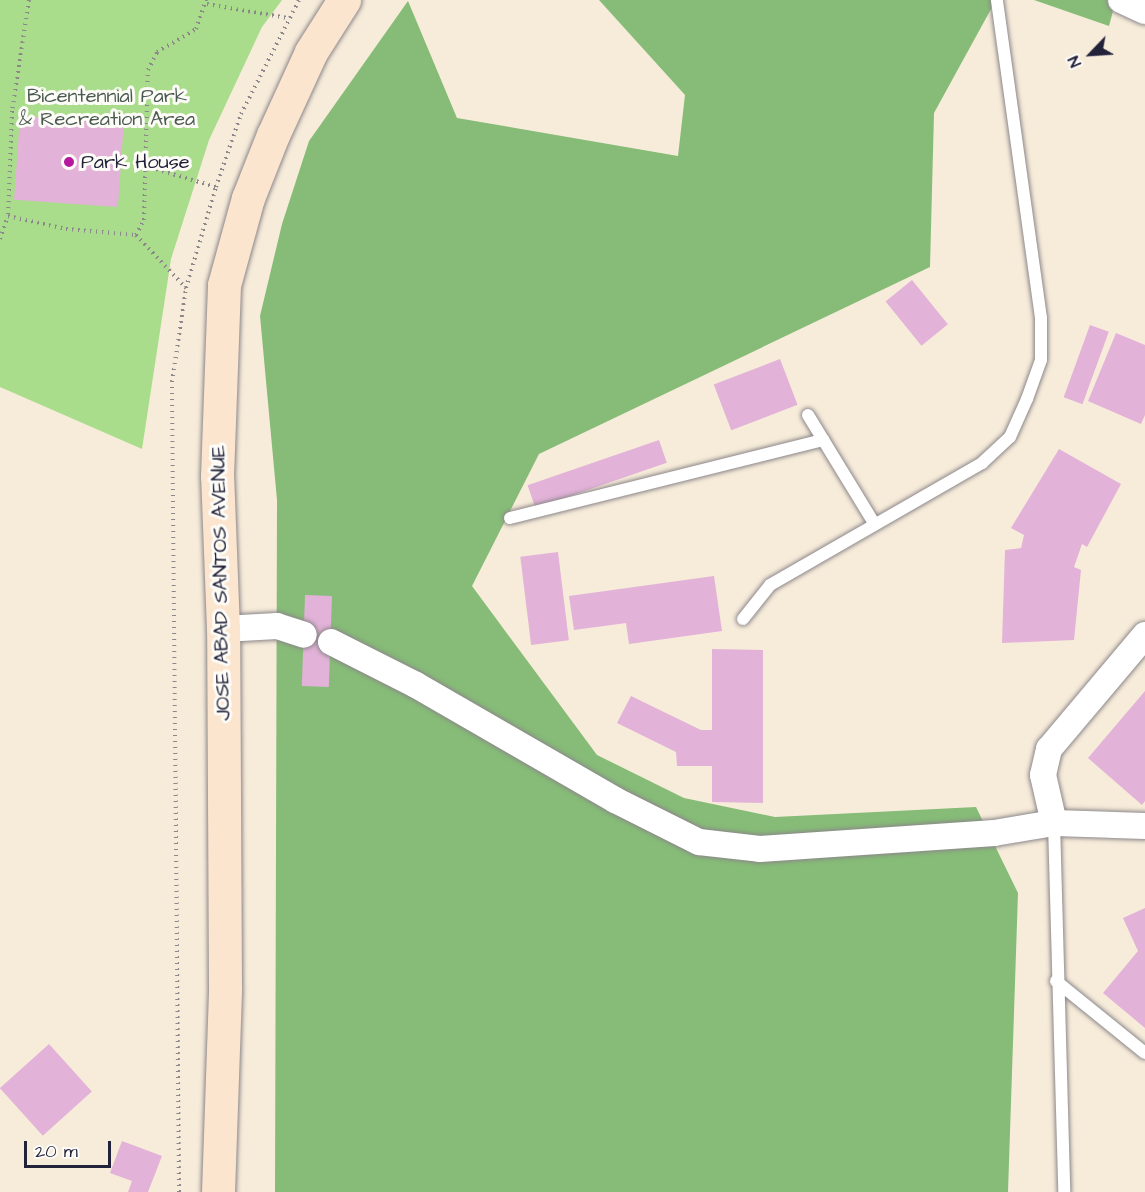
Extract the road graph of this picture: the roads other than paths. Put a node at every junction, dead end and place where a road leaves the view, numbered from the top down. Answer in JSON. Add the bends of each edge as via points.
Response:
{"nodes":[{"id":1,"x":344,"y":0,"type":"edge"},
{"id":2,"x":997,"y":0,"type":"edge"},
{"id":3,"x":1121,"y":0,"type":"edge"},
{"id":4,"x":1145,"y":10,"type":"edge"},
{"id":5,"x":808,"y":415,"type":"dead end"},
{"id":6,"x":823,"y":440,"type":"junction"},
{"id":7,"x":510,"y":518,"type":"dead end"},
{"id":8,"x":874,"y":523,"type":"junction"},
{"id":9,"x":743,"y":619,"type":"dead end"},
{"id":10,"x":223,"y":628,"type":"junction"},
{"id":11,"x":1145,"y":634,"type":"edge"},
{"id":12,"x":304,"y":635,"type":"dead end"},
{"id":13,"x":331,"y":642,"type":"dead end"},
{"id":14,"x":1054,"y":823,"type":"junction"},
{"id":15,"x":1145,"y":826,"type":"edge"},
{"id":16,"x":1056,"y":981,"type":"junction"},
{"id":17,"x":1145,"y":1053,"type":"edge"},
{"id":18,"x":218,"y":1192,"type":"edge"},
{"id":19,"x":1064,"y":1192,"type":"edge"}],
"edges":[{"from":1,"to":10,"type":"main road","name":"JOSE ABAD SANTOS AVENUE","via":[[311,52],[273,135],[248,198],[224,285],[217,476]]},
{"from":2,"to":8,"type":"lane","via":[[1041,318],[1041,360],[1010,437],[982,463]]},
{"from":3,"to":4,"type":"street"},
{"from":5,"to":6,"type":"lane"},
{"from":6,"to":7,"type":"lane"},
{"from":6,"to":8,"type":"lane"},
{"from":8,"to":9,"type":"lane","via":[[770,585]]},
{"from":10,"to":12,"type":"street","via":[[276,626]]},
{"from":10,"to":18,"type":"main road","name":"JOSE ABAD SANTOS AVENUE","via":[[225,987]]},
{"from":11,"to":14,"type":"street","via":[[1049,749],[1043,776]]},
{"from":13,"to":14,"type":"street","via":[[416,685],[615,800],[699,842],[760,849],[994,833]]},
{"from":14,"to":15,"type":"street"},
{"from":14,"to":16,"type":"lane"},
{"from":16,"to":17,"type":"lane"},
{"from":16,"to":19,"type":"lane"}]}
